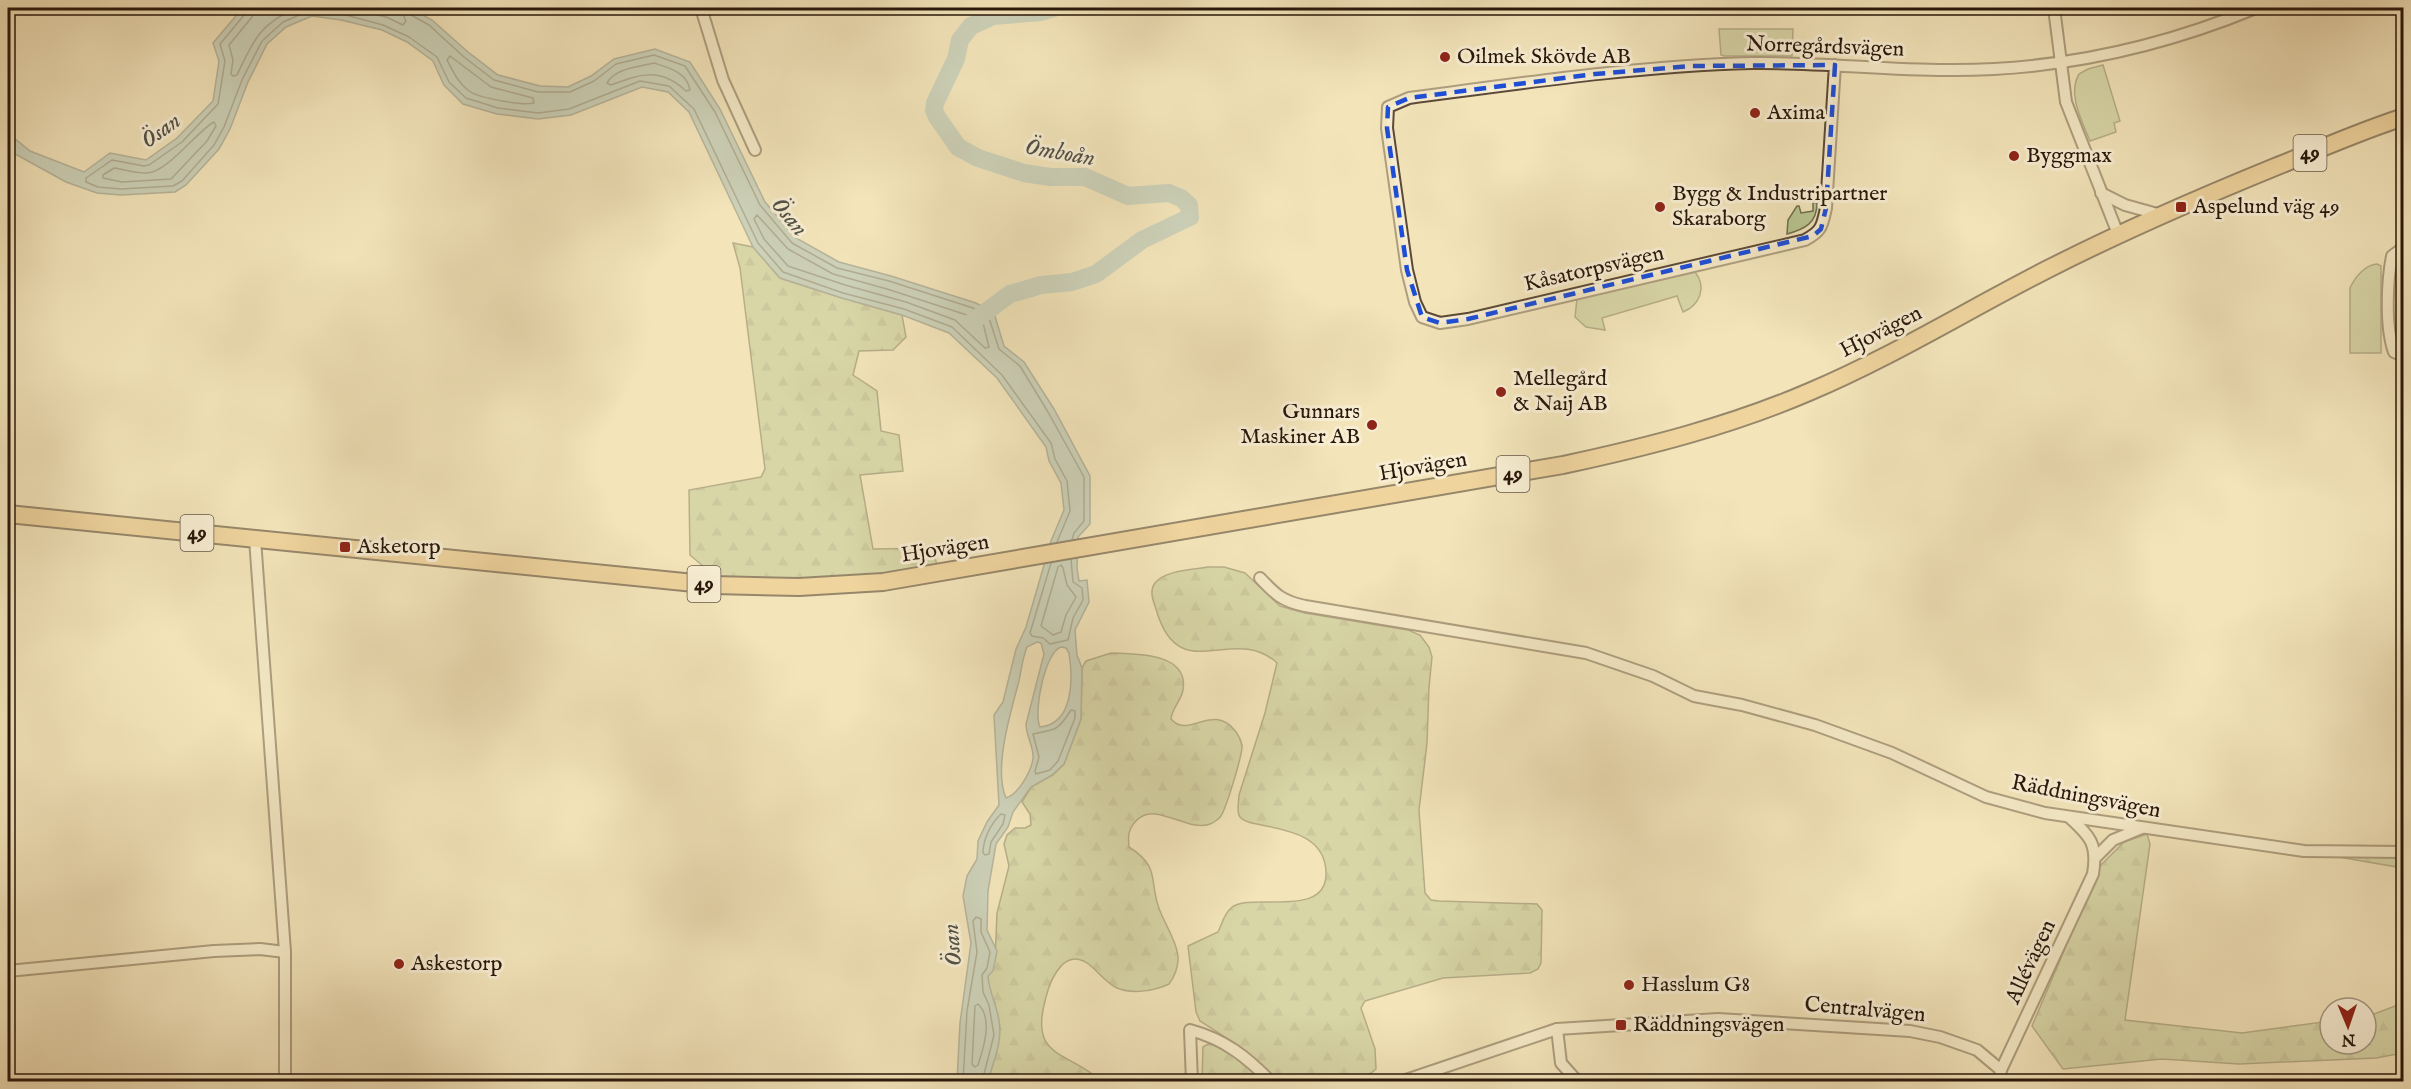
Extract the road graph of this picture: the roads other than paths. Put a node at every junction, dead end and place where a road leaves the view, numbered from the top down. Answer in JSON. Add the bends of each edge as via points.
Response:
{"nodes":[{"id":1,"x":700,"y":8,"type":"edge"},
{"id":2,"x":2054,"y":8,"type":"edge"},
{"id":3,"x":2256,"y":8,"type":"edge"},
{"id":4,"x":2060,"y":63,"type":"junction"},
{"id":5,"x":1835,"y":65,"type":"junction"},
{"id":6,"x":1388,"y":107,"type":"joint"},
{"id":7,"x":2403,"y":117,"type":"edge"},
{"id":8,"x":755,"y":150,"type":"dead end"},
{"id":9,"x":2101,"y":193,"type":"junction"},
{"id":10,"x":2161,"y":215,"type":"junction"},
{"id":11,"x":2118,"y":234,"type":"junction"},
{"id":12,"x":2403,"y":247,"type":"edge"},
{"id":13,"x":2399,"y":354,"type":"edge"},
{"id":14,"x":8,"y":514,"type":"edge"},
{"id":15,"x":255,"y":539,"type":"junction"},
{"id":16,"x":1260,"y":578,"type":"dead end"},
{"id":17,"x":2069,"y":816,"type":"junction"},
{"id":18,"x":2143,"y":828,"type":"junction"},
{"id":19,"x":2403,"y":852,"type":"edge"},
{"id":20,"x":2096,"y":858,"type":"junction"},
{"id":21,"x":285,"y":952,"type":"junction"},
{"id":22,"x":8,"y":971,"type":"edge"},
{"id":23,"x":1557,"y":1029,"type":"junction"},
{"id":24,"x":2000,"y":1076,"type":"edge"},
{"id":25,"x":1406,"y":1081,"type":"edge"},
{"id":26,"x":285,"y":1082,"type":"edge"},
{"id":27,"x":1192,"y":1082,"type":"edge"},
{"id":28,"x":1271,"y":1082,"type":"edge"},
{"id":29,"x":1578,"y":1082,"type":"edge"}],
"edges":[{"from":1,"to":8,"type":"street","via":[[723,80]]},
{"from":2,"to":4,"type":"street"},
{"from":3,"to":4,"type":"street","name":"Norregårdsvägen","via":[[2148,44]]},
{"from":4,"to":5,"type":"street","name":"Norregårdsvägen","via":[[1947,70]]},
{"from":4,"to":9,"type":"street","via":[[2066,102]]},
{"from":5,"to":6,"type":"street","name":"Norregårdsvägen","via":[[1735,64],[1595,74],[1409,98]]},
{"from":5,"to":6,"type":"street","name":"Kåsatorpsvägen","via":[[1826,208],[1821,229],[1813,236],[1440,323],[1422,317],[1412,292],[1388,139]]},
{"from":7,"to":10,"type":"main road","name":"Hjovägen","number":"49"},
{"from":9,"to":10,"type":"street","via":[[2125,205]]},
{"from":9,"to":11,"type":"street"},
{"from":10,"to":11,"type":"main road","name":"Hjovägen","number":"49"},
{"from":11,"to":15,"type":"main road","name":"Hjovägen","number":"49","via":[[1808,393],[1644,448],[1022,560],[883,582],[799,587],[714,585]]},
{"from":12,"to":13,"type":"street","via":[[2392,256],[2390,268],[2390,341]]},
{"from":14,"to":15,"type":"main road","number":"49"},
{"from":15,"to":21,"type":"street"},
{"from":16,"to":17,"type":"street","name":"Räddningsvägen","via":[[1285,602],[1586,653],[1653,676],[1694,696],[1815,725],[1892,753],[1986,796]]},
{"from":17,"to":18,"type":"street","name":"Räddningsvägen"},
{"from":17,"to":20,"type":"street","via":[[2089,835]]},
{"from":18,"to":19,"type":"street","name":"Räddningsvägen","via":[[2304,852]]},
{"from":18,"to":20,"type":"street","via":[[2113,840]]},
{"from":20,"to":24,"type":"street","name":"Allévägen","via":[[2093,874]]},
{"from":21,"to":22,"type":"street","via":[[214,951]]},
{"from":21,"to":26,"type":"street"},
{"from":23,"to":24,"type":"street","name":"Centralvägen","via":[[1718,1019],[1910,1030],[1977,1050]]},
{"from":23,"to":25,"type":"street","name":"Centralvägen"},
{"from":23,"to":29,"type":"street","via":[[1561,1063]]},
{"from":27,"to":28,"type":"street","via":[[1190,1030],[1228,1044]]}]}
